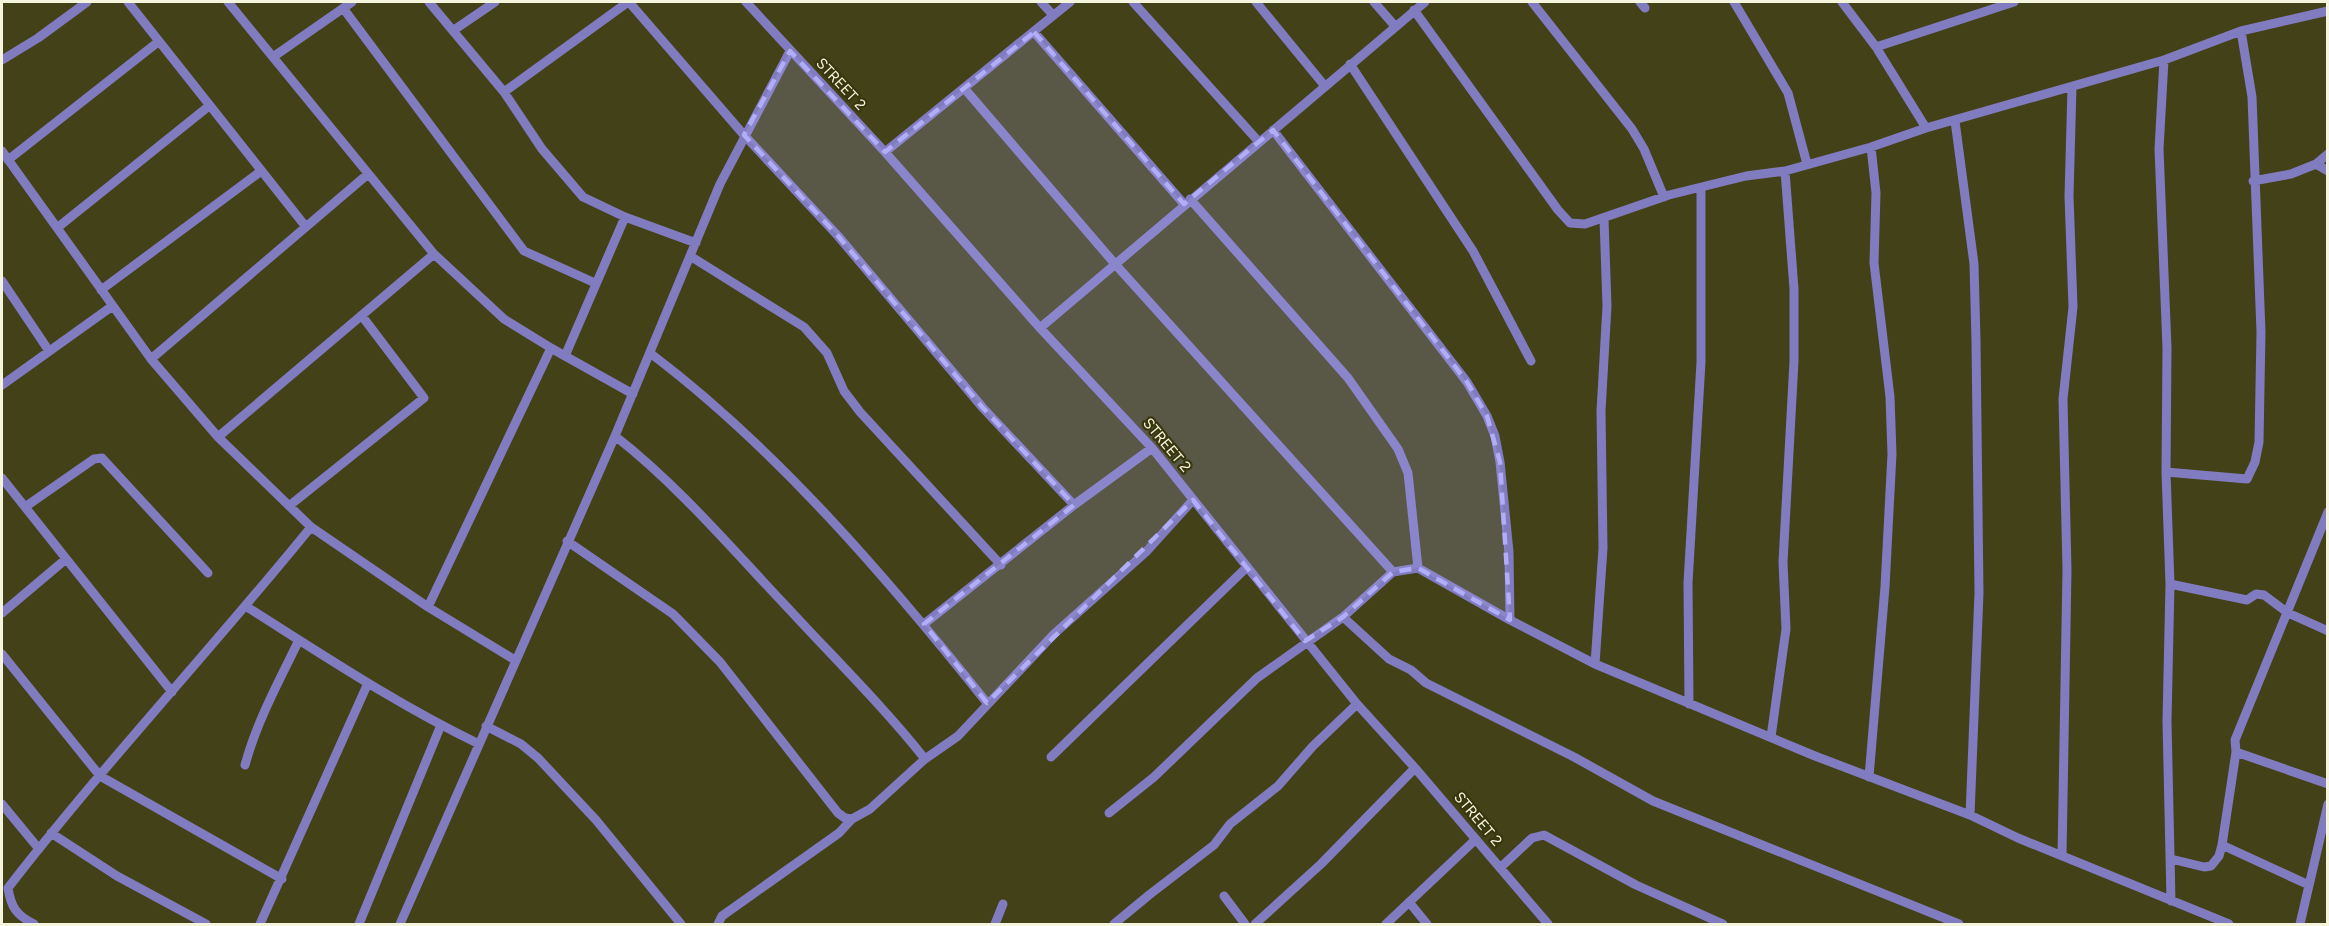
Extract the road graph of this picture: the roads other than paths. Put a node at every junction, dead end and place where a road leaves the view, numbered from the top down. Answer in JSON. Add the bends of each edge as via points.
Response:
{"nodes":[{"id":1,"x":87,"y":2,"type":"edge"},
{"id":2,"x":128,"y":2,"type":"edge"},
{"id":3,"x":228,"y":2,"type":"edge"},
{"id":4,"x":352,"y":2,"type":"edge"},
{"id":5,"x":429,"y":2,"type":"edge"},
{"id":6,"x":495,"y":2,"type":"edge"},
{"id":7,"x":628,"y":2,"type":"edge"},
{"id":8,"x":746,"y":2,"type":"edge"},
{"id":9,"x":1041,"y":2,"type":"edge"},
{"id":10,"x":1070,"y":2,"type":"edge"},
{"id":11,"x":1133,"y":2,"type":"edge"},
{"id":12,"x":1256,"y":2,"type":"edge"},
{"id":13,"x":1374,"y":2,"type":"edge"},
{"id":14,"x":1425,"y":2,"type":"edge"},
{"id":15,"x":1532,"y":2,"type":"edge"},
{"id":16,"x":1734,"y":2,"type":"edge"},
{"id":17,"x":1842,"y":2,"type":"edge"},
{"id":18,"x":2014,"y":2,"type":"edge"},
{"id":19,"x":1995,"y":4,"type":"edge"},
{"id":20,"x":343,"y":8,"type":"junction"},
{"id":21,"x":1414,"y":10,"type":"junction"},
{"id":22,"x":2328,"y":11,"type":"edge"},
{"id":23,"x":1053,"y":15,"type":"junction"},
{"id":24,"x":1394,"y":25,"type":"junction"},
{"id":25,"x":454,"y":30,"type":"junction"},
{"id":26,"x":2241,"y":31,"type":"junction"},
{"id":27,"x":1034,"y":32,"type":"junction"},
{"id":28,"x":158,"y":42,"type":"junction"},
{"id":29,"x":1876,"y":47,"type":"junction"},
{"id":30,"x":790,"y":51,"type":"junction"},
{"id":31,"x":273,"y":57,"type":"junction"},
{"id":32,"x":2,"y":60,"type":"edge"},
{"id":33,"x":2164,"y":60,"type":"junction"},
{"id":34,"x":1350,"y":64,"type":"junction"},
{"id":35,"x":1324,"y":85,"type":"junction"},
{"id":36,"x":2072,"y":87,"type":"junction"},
{"id":37,"x":964,"y":88,"type":"junction"},
{"id":38,"x":504,"y":92,"type":"junction"},
{"id":39,"x":209,"y":106,"type":"junction"},
{"id":40,"x":1955,"y":121,"type":"junction"},
{"id":41,"x":1926,"y":128,"type":"junction"},
{"id":42,"x":1273,"y":130,"type":"junction"},
{"id":43,"x":744,"y":135,"type":"junction"},
{"id":44,"x":1259,"y":142,"type":"junction"},
{"id":45,"x":1871,"y":147,"type":"junction"},
{"id":46,"x":2,"y":151,"type":"edge"},
{"id":47,"x":885,"y":152,"type":"junction"},
{"id":48,"x":2328,"y":154,"type":"edge"},
{"id":49,"x":8,"y":160,"type":"junction"},
{"id":50,"x":1807,"y":164,"type":"junction"},
{"id":51,"x":2316,"y":164,"type":"junction"},
{"id":52,"x":1785,"y":171,"type":"junction"},
{"id":53,"x":2328,"y":171,"type":"edge"},
{"id":54,"x":260,"y":172,"type":"junction"},
{"id":55,"x":368,"y":174,"type":"junction"},
{"id":56,"x":2253,"y":181,"type":"junction"},
{"id":57,"x":1701,"y":188,"type":"junction"},
{"id":58,"x":1664,"y":196,"type":"junction"},
{"id":59,"x":1187,"y":202,"type":"junction"},
{"id":60,"x":625,"y":216,"type":"junction"},
{"id":61,"x":1604,"y":219,"type":"junction"},
{"id":62,"x":306,"y":227,"type":"junction"},
{"id":63,"x":57,"y":228,"type":"junction"},
{"id":64,"x":696,"y":243,"type":"junction"},
{"id":65,"x":434,"y":254,"type":"junction"},
{"id":66,"x":690,"y":256,"type":"junction"},
{"id":67,"x":1115,"y":264,"type":"junction"},
{"id":68,"x":2,"y":281,"type":"edge"},
{"id":69,"x":595,"y":283,"type":"junction"},
{"id":70,"x":101,"y":290,"type":"junction"},
{"id":71,"x":111,"y":307,"type":"junction"},
{"id":72,"x":362,"y":316,"type":"junction"},
{"id":73,"x":1040,"y":328,"type":"junction"},
{"id":74,"x":551,"y":348,"type":"junction"},
{"id":75,"x":50,"y":351,"type":"junction"},
{"id":76,"x":650,"y":353,"type":"junction"},
{"id":77,"x":565,"y":356,"type":"junction"},
{"id":78,"x":151,"y":359,"type":"junction"},
{"id":79,"x":1531,"y":362,"type":"dead end"},
{"id":80,"x":2,"y":385,"type":"edge"},
{"id":81,"x":633,"y":394,"type":"junction"},
{"id":82,"x":615,"y":436,"type":"junction"},
{"id":83,"x":218,"y":437,"type":"junction"},
{"id":84,"x":1152,"y":448,"type":"junction"},
{"id":85,"x":2166,"y":472,"type":"junction"},
{"id":86,"x":2,"y":478,"type":"edge"},
{"id":87,"x":1193,"y":500,"type":"junction"},
{"id":88,"x":1074,"y":505,"type":"junction"},
{"id":89,"x":289,"y":506,"type":"junction"},
{"id":90,"x":25,"y":507,"type":"junction"},
{"id":91,"x":2328,"y":512,"type":"edge"},
{"id":92,"x":311,"y":528,"type":"junction"},
{"id":93,"x":567,"y":541,"type":"junction"},
{"id":94,"x":66,"y":559,"type":"junction"},
{"id":95,"x":1000,"y":566,"type":"junction"},
{"id":96,"x":1247,"y":567,"type":"junction"},
{"id":97,"x":1418,"y":568,"type":"junction"},
{"id":98,"x":1393,"y":572,"type":"junction"},
{"id":99,"x":208,"y":573,"type":"dead end"},
{"id":100,"x":2170,"y":584,"type":"junction"},
{"id":101,"x":247,"y":607,"type":"junction"},
{"id":102,"x":428,"y":607,"type":"junction"},
{"id":103,"x":2,"y":613,"type":"edge"},
{"id":104,"x":2288,"y":613,"type":"junction"},
{"id":105,"x":1343,"y":617,"type":"junction"},
{"id":106,"x":1510,"y":620,"type":"junction"},
{"id":107,"x":924,"y":624,"type":"junction"},
{"id":108,"x":2328,"y":631,"type":"edge"},
{"id":109,"x":299,"y":640,"type":"junction"},
{"id":110,"x":1305,"y":641,"type":"junction"},
{"id":111,"x":2,"y":654,"type":"edge"},
{"id":112,"x":515,"y":660,"type":"junction"},
{"id":113,"x":1595,"y":664,"type":"junction"},
{"id":114,"x":368,"y":683,"type":"junction"},
{"id":115,"x":172,"y":692,"type":"junction"},
{"id":116,"x":987,"y":704,"type":"junction"},
{"id":117,"x":1357,"y":704,"type":"junction"},
{"id":118,"x":1689,"y":704,"type":"junction"},
{"id":119,"x":441,"y":725,"type":"junction"},
{"id":120,"x":486,"y":726,"type":"junction"},
{"id":121,"x":1771,"y":737,"type":"junction"},
{"id":122,"x":479,"y":744,"type":"junction"},
{"id":123,"x":2236,"y":752,"type":"junction"},
{"id":124,"x":1051,"y":757,"type":"dead end"},
{"id":125,"x":925,"y":759,"type":"junction"},
{"id":126,"x":245,"y":765,"type":"dead end"},
{"id":127,"x":1415,"y":768,"type":"junction"},
{"id":128,"x":100,"y":777,"type":"junction"},
{"id":129,"x":1869,"y":777,"type":"junction"},
{"id":130,"x":2328,"y":784,"type":"edge"},
{"id":131,"x":2,"y":804,"type":"edge"},
{"id":132,"x":2328,"y":804,"type":"edge"},
{"id":133,"x":1109,"y":813,"type":"dead end"},
{"id":134,"x":1970,"y":815,"type":"junction"},
{"id":135,"x":852,"y":819,"type":"junction"},
{"id":136,"x":51,"y":833,"type":"junction"},
{"id":137,"x":1476,"y":839,"type":"junction"},
{"id":138,"x":2222,"y":845,"type":"junction"},
{"id":139,"x":39,"y":849,"type":"junction"},
{"id":140,"x":2062,"y":856,"type":"junction"},
{"id":141,"x":2171,"y":859,"type":"junction"},
{"id":142,"x":1500,"y":868,"type":"junction"},
{"id":143,"x":282,"y":879,"type":"junction"},
{"id":144,"x":2309,"y":885,"type":"junction"},
{"id":145,"x":5,"y":891,"type":"edge"},
{"id":146,"x":1224,"y":896,"type":"dead end"},
{"id":147,"x":2171,"y":901,"type":"junction"},
{"id":148,"x":1409,"y":902,"type":"junction"},
{"id":149,"x":1003,"y":904,"type":"dead end"},
{"id":150,"x":34,"y":924,"type":"edge"},
{"id":151,"x":206,"y":924,"type":"edge"},
{"id":152,"x":260,"y":924,"type":"edge"},
{"id":153,"x":359,"y":924,"type":"edge"},
{"id":154,"x":400,"y":924,"type":"edge"},
{"id":155,"x":681,"y":924,"type":"edge"},
{"id":156,"x":718,"y":924,"type":"edge"},
{"id":157,"x":995,"y":924,"type":"edge"},
{"id":158,"x":1114,"y":924,"type":"edge"},
{"id":159,"x":1245,"y":924,"type":"edge"},
{"id":160,"x":1255,"y":924,"type":"edge"},
{"id":161,"x":1386,"y":924,"type":"edge"},
{"id":162,"x":1427,"y":924,"type":"edge"},
{"id":163,"x":1548,"y":924,"type":"edge"},
{"id":164,"x":1723,"y":924,"type":"edge"},
{"id":165,"x":1959,"y":924,"type":"edge"},
{"id":166,"x":2229,"y":924,"type":"edge"},
{"id":167,"x":2300,"y":924,"type":"edge"}],
"edges":[{"from":1,"to":32,"type":"street"},
{"from":2,"to":28,"type":"street"},
{"from":3,"to":31,"type":"street"},
{"from":4,"to":20,"type":"street"},
{"from":5,"to":25,"type":"street"},
{"from":6,"to":25,"type":"street"},
{"from":7,"to":38,"type":"street"},
{"from":7,"to":43,"type":"street"},
{"from":8,"to":30,"type":"street","name":"STREET 2"},
{"from":9,"to":23,"type":"street"},
{"from":10,"to":23,"type":"street"},
{"from":11,"to":44,"type":"street"},
{"from":12,"to":35,"type":"street"},
{"from":13,"to":24,"type":"street"},
{"from":14,"to":21,"type":"street"},
{"from":15,"to":58,"type":"street","via":[[1632,129]]},
{"from":16,"to":50,"type":"street","via":[[1788,93]]},
{"from":17,"to":29,"type":"street"},
{"from":18,"to":19,"type":"street"},
{"from":19,"to":29,"type":"street"},
{"from":20,"to":31,"type":"street"},
{"from":20,"to":69,"type":"street","via":[[524,251]]},
{"from":21,"to":24,"type":"street"},
{"from":21,"to":61,"type":"street","via":[[1565,219],[1577,225]]},
{"from":22,"to":26,"type":"street"},
{"from":23,"to":27,"type":"street"},
{"from":24,"to":34,"type":"street"},
{"from":25,"to":38,"type":"street"},
{"from":26,"to":33,"type":"street"},
{"from":26,"to":56,"type":"street","via":[[2252,98]]},
{"from":27,"to":37,"type":"street"},
{"from":27,"to":59,"type":"street"},
{"from":28,"to":39,"type":"street"},
{"from":28,"to":49,"type":"street"},
{"from":29,"to":41,"type":"street"},
{"from":30,"to":43,"type":"street"},
{"from":30,"to":47,"type":"street","name":"STREET 2"},
{"from":31,"to":55,"type":"street"},
{"from":33,"to":36,"type":"street"},
{"from":33,"to":85,"type":"street","via":[[2159,148],[2167,348]]},
{"from":34,"to":35,"type":"street"},
{"from":34,"to":79,"type":"street","via":[[1473,251]]},
{"from":35,"to":42,"type":"street"},
{"from":36,"to":40,"type":"street"},
{"from":36,"to":140,"type":"street","via":[[2069,196],[2073,307],[2063,399],[2067,570]]},
{"from":37,"to":47,"type":"street"},
{"from":37,"to":67,"type":"street"},
{"from":38,"to":60,"type":"street","via":[[542,149],[583,197]]},
{"from":39,"to":54,"type":"street"},
{"from":39,"to":63,"type":"street"},
{"from":40,"to":41,"type":"street"},
{"from":40,"to":134,"type":"street","via":[[1974,264],[1976,340],[1979,593]]},
{"from":41,"to":45,"type":"street"},
{"from":42,"to":44,"type":"street"},
{"from":42,"to":106,"type":"street","via":[[1461,375],[1487,416],[1500,462],[1509,552]]},
{"from":43,"to":64,"type":"street"},
{"from":43,"to":88,"type":"street","via":[[838,236],[983,408]]},
{"from":44,"to":59,"type":"street"},
{"from":45,"to":50,"type":"street"},
{"from":45,"to":129,"type":"street","via":[[1876,193],[1874,263],[1890,397],[1892,454]]},
{"from":46,"to":49,"type":"street"},
{"from":47,"to":73,"type":"street","name":"STREET 2"},
{"from":48,"to":51,"type":"street"},
{"from":49,"to":63,"type":"street"},
{"from":50,"to":52,"type":"street"},
{"from":51,"to":53,"type":"street"},
{"from":51,"to":56,"type":"street","via":[[2291,174]]},
{"from":52,"to":57,"type":"street"},
{"from":52,"to":121,"type":"street","via":[[1794,289],[1794,361],[1783,562],[1786,629]]},
{"from":54,"to":62,"type":"street"},
{"from":54,"to":70,"type":"street"},
{"from":55,"to":62,"type":"street"},
{"from":55,"to":65,"type":"street"},
{"from":56,"to":85,"type":"street","via":[[2261,332],[2259,441],[2255,462],[2247,479]]},
{"from":57,"to":58,"type":"street"},
{"from":57,"to":118,"type":"street","via":[[1701,362],[1688,583]]},
{"from":58,"to":61,"type":"street"},
{"from":59,"to":67,"type":"street"},
{"from":59,"to":97,"type":"street","via":[[1342,371],[1398,449],[1408,473]]},
{"from":60,"to":64,"type":"street"},
{"from":60,"to":69,"type":"street"},
{"from":61,"to":113,"type":"street","via":[[1607,306],[1601,411],[1603,548]]},
{"from":62,"to":78,"type":"street"},
{"from":63,"to":70,"type":"street"},
{"from":64,"to":66,"type":"street"},
{"from":65,"to":72,"type":"street"},
{"from":65,"to":74,"type":"street","via":[[504,319]]},
{"from":66,"to":76,"type":"street"},
{"from":66,"to":95,"type":"street","via":[[804,327],[817,340],[850,400]]},
{"from":67,"to":73,"type":"street"},
{"from":67,"to":98,"type":"street"},
{"from":68,"to":75,"type":"street"},
{"from":69,"to":77,"type":"street"},
{"from":70,"to":71,"type":"street"},
{"from":71,"to":75,"type":"street"},
{"from":71,"to":78,"type":"street"},
{"from":72,"to":83,"type":"street"},
{"from":72,"to":89,"type":"street","via":[[424,398]]},
{"from":73,"to":84,"type":"street","name":"STREET 2"},
{"from":74,"to":77,"type":"street"},
{"from":74,"to":102,"type":"street"},
{"from":75,"to":80,"type":"street"},
{"from":76,"to":81,"type":"street"},
{"from":76,"to":107,"type":"street","via":[[695,386],[759,446]]},
{"from":77,"to":81,"type":"street"},
{"from":78,"to":83,"type":"street"},
{"from":81,"to":82,"type":"street"},
{"from":82,"to":93,"type":"street"},
{"from":82,"to":125,"type":"street","via":[[730,546]]},
{"from":83,"to":89,"type":"street"},
{"from":84,"to":87,"type":"street","name":"STREET 2"},
{"from":84,"to":88,"type":"street"},
{"from":85,"to":100,"type":"street"},
{"from":86,"to":90,"type":"street"},
{"from":87,"to":96,"type":"street","name":"STREET 2"},
{"from":87,"to":116,"type":"street","via":[[1146,552],[1054,634]]},
{"from":88,"to":95,"type":"street"},
{"from":89,"to":92,"type":"street"},
{"from":90,"to":94,"type":"street"},
{"from":90,"to":99,"type":"street","via":[[94,459],[102,458]]},
{"from":91,"to":104,"type":"street"},
{"from":92,"to":101,"type":"street"},
{"from":92,"to":102,"type":"street"},
{"from":93,"to":112,"type":"street"},
{"from":93,"to":135,"type":"street","via":[[673,614],[720,662],[837,813]]},
{"from":94,"to":103,"type":"street"},
{"from":94,"to":115,"type":"street"},
{"from":95,"to":107,"type":"street"},
{"from":96,"to":110,"type":"street","name":"STREET 2"},
{"from":96,"to":124,"type":"street"},
{"from":97,"to":98,"type":"street"},
{"from":97,"to":106,"type":"street"},
{"from":98,"to":105,"type":"street"},
{"from":100,"to":104,"type":"street","via":[[2247,600],[2256,594],[2264,595]]},
{"from":100,"to":141,"type":"street","via":[[2167,721]]},
{"from":101,"to":109,"type":"street"},
{"from":101,"to":115,"type":"street"},
{"from":102,"to":112,"type":"street"},
{"from":104,"to":108,"type":"street"},
{"from":104,"to":123,"type":"street","via":[[2235,740]]},
{"from":105,"to":110,"type":"street"},
{"from":105,"to":165,"type":"street","via":[[1389,659],[1411,669],[1426,683],[1653,801]]},
{"from":106,"to":113,"type":"street"},
{"from":107,"to":116,"type":"street"},
{"from":109,"to":114,"type":"street"},
{"from":109,"to":126,"type":"street","via":[[253,736]]},
{"from":110,"to":117,"type":"street","name":"STREET 2"},
{"from":110,"to":133,"type":"street","via":[[1257,678],[1154,777]]},
{"from":111,"to":128,"type":"street"},
{"from":112,"to":120,"type":"street"},
{"from":113,"to":118,"type":"street"},
{"from":114,"to":119,"type":"street"},
{"from":114,"to":143,"type":"street"},
{"from":115,"to":128,"type":"street"},
{"from":116,"to":125,"type":"street","via":[[958,736]]},
{"from":117,"to":127,"type":"street","name":"STREET 2"},
{"from":117,"to":158,"type":"street","via":[[1278,786],[1230,824],[1214,845]]},
{"from":118,"to":121,"type":"street"},
{"from":119,"to":122,"type":"street"},
{"from":119,"to":153,"type":"street"},
{"from":120,"to":122,"type":"street"},
{"from":120,"to":155,"type":"street","via":[[521,744],[538,758],[596,820]]},
{"from":121,"to":129,"type":"street"},
{"from":122,"to":154,"type":"street"},
{"from":123,"to":130,"type":"street"},
{"from":123,"to":138,"type":"street"},
{"from":125,"to":135,"type":"street","via":[[885,797]]},
{"from":127,"to":137,"type":"street","name":"STREET 2"},
{"from":127,"to":160,"type":"street","via":[[1321,864]]},
{"from":128,"to":136,"type":"street"},
{"from":128,"to":143,"type":"street"},
{"from":129,"to":134,"type":"street"},
{"from":131,"to":139,"type":"street"},
{"from":132,"to":144,"type":"street"},
{"from":134,"to":140,"type":"street"},
{"from":135,"to":156,"type":"street","via":[[839,833],[723,916]]},
{"from":136,"to":139,"type":"street"},
{"from":136,"to":151,"type":"street","via":[[117,876]]},
{"from":137,"to":142,"type":"street","name":"STREET 2"},
{"from":137,"to":148,"type":"street"},
{"from":138,"to":141,"type":"street","via":[[2211,866]]},
{"from":138,"to":144,"type":"street"},
{"from":139,"to":145,"type":"street"},
{"from":140,"to":147,"type":"street"},
{"from":141,"to":147,"type":"street"},
{"from":142,"to":163,"type":"street","name":"STREET 2"},
{"from":142,"to":164,"type":"street","via":[[1532,838],[1544,835],[1636,885]]},
{"from":143,"to":152,"type":"street"},
{"from":144,"to":167,"type":"street"},
{"from":145,"to":150,"type":"street","via":[[20,917]]},
{"from":146,"to":159,"type":"street"},
{"from":147,"to":166,"type":"street"},
{"from":148,"to":161,"type":"street"},
{"from":148,"to":162,"type":"street"},
{"from":149,"to":157,"type":"street"}]}
